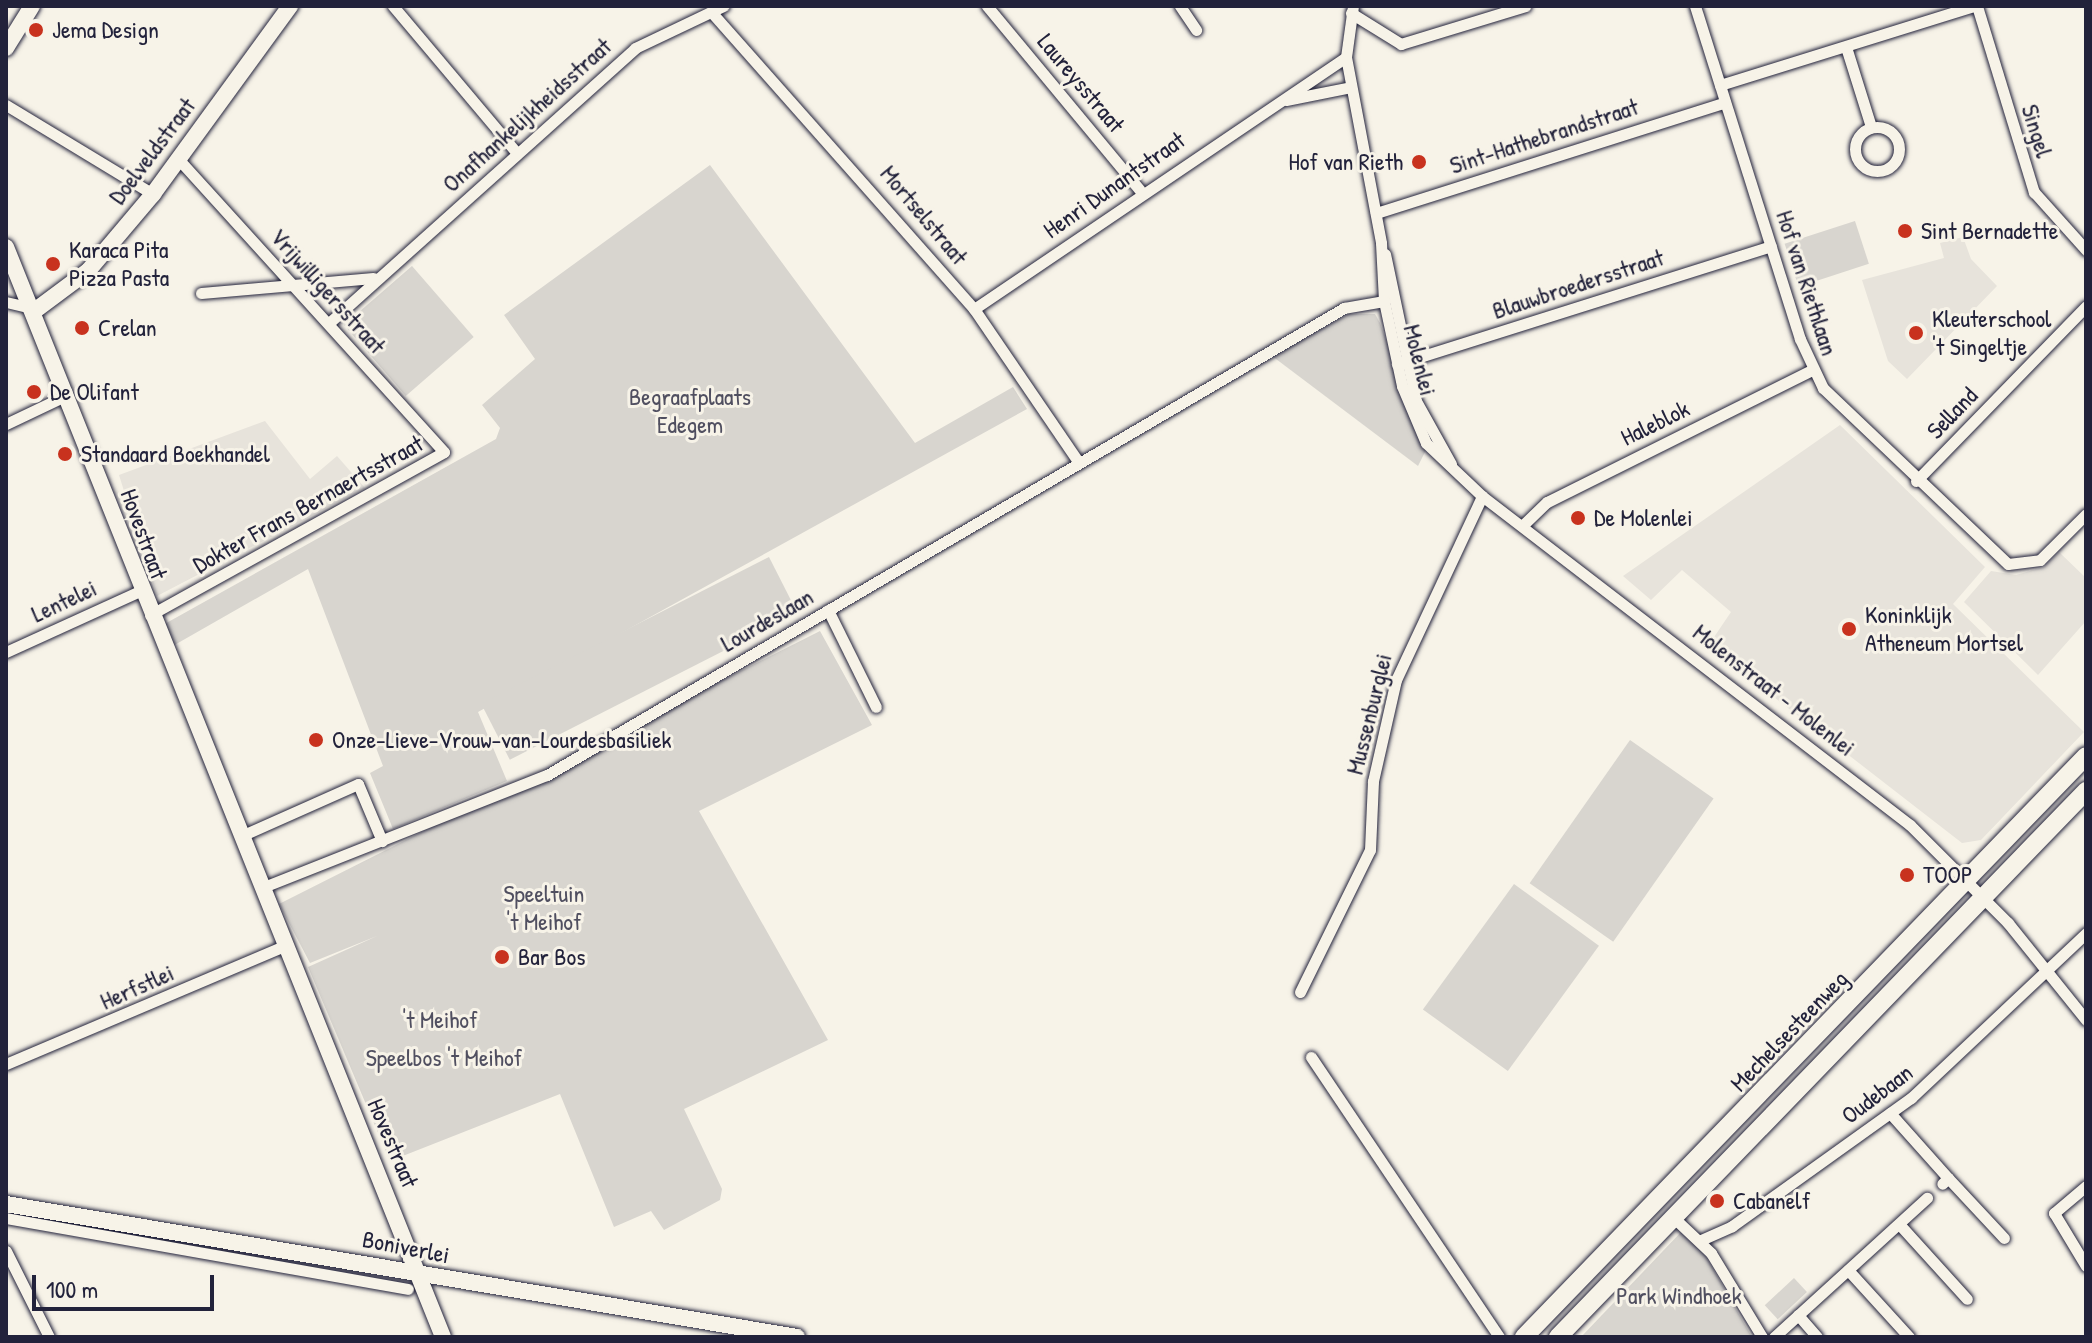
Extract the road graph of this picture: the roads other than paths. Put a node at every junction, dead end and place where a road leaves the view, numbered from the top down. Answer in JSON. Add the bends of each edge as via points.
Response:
{"nodes":[{"id":1,"x":32,"y":6,"type":"edge"},
{"id":2,"x":290,"y":6,"type":"edge"},
{"id":3,"x":393,"y":6,"type":"edge"},
{"id":4,"x":987,"y":6,"type":"edge"},
{"id":5,"x":1180,"y":6,"type":"edge"},
{"id":6,"x":1525,"y":6,"type":"edge"},
{"id":7,"x":1695,"y":6,"type":"edge"},
{"id":8,"x":1975,"y":6,"type":"edge"},
{"id":9,"x":718,"y":10,"type":"edge"},
{"id":10,"x":1352,"y":10,"type":"edge"},
{"id":11,"x":1196,"y":30,"type":"dead end"},
{"id":12,"x":1846,"y":47,"type":"junction"},
{"id":13,"x":6,"y":48,"type":"edge"},
{"id":14,"x":1346,"y":57,"type":"junction"},
{"id":15,"x":1720,"y":85,"type":"junction"},
{"id":16,"x":1351,"y":87,"type":"junction"},
{"id":17,"x":1281,"y":101,"type":"junction"},
{"id":18,"x":1725,"y":102,"type":"junction"},
{"id":19,"x":6,"y":105,"type":"edge"},
{"id":20,"x":1871,"y":127,"type":"junction"},
{"id":21,"x":517,"y":153,"type":"junction"},
{"id":22,"x":179,"y":160,"type":"junction"},
{"id":23,"x":1140,"y":190,"type":"junction"},
{"id":24,"x":153,"y":194,"type":"junction"},
{"id":25,"x":1376,"y":213,"type":"junction"},
{"id":26,"x":1381,"y":243,"type":"junction"},
{"id":27,"x":1771,"y":246,"type":"junction"},
{"id":28,"x":6,"y":247,"type":"edge"},
{"id":29,"x":2086,"y":250,"type":"edge"},
{"id":30,"x":373,"y":278,"type":"junction"},
{"id":31,"x":296,"y":288,"type":"junction"},
{"id":32,"x":201,"y":293,"type":"dead end"},
{"id":33,"x":1384,"y":301,"type":"junction"},
{"id":34,"x":6,"y":302,"type":"edge"},
{"id":35,"x":2086,"y":306,"type":"edge"},
{"id":36,"x":37,"y":309,"type":"junction"},
{"id":37,"x":974,"y":309,"type":"junction"},
{"id":38,"x":329,"y":323,"type":"junction"},
{"id":39,"x":1402,"y":362,"type":"junction"},
{"id":40,"x":1812,"y":370,"type":"junction"},
{"id":41,"x":67,"y":395,"type":"junction"},
{"id":42,"x":6,"y":424,"type":"edge"},
{"id":43,"x":444,"y":452,"type":"joint"},
{"id":44,"x":1079,"y":463,"type":"junction"},
{"id":45,"x":1916,"y":481,"type":"junction"},
{"id":46,"x":1482,"y":496,"type":"junction"},
{"id":47,"x":2086,"y":514,"type":"edge"},
{"id":48,"x":1524,"y":524,"type":"junction"},
{"id":49,"x":140,"y":591,"type":"junction"},
{"id":50,"x":828,"y":610,"type":"junction"},
{"id":51,"x":150,"y":615,"type":"junction"},
{"id":52,"x":6,"y":652,"type":"edge"},
{"id":53,"x":876,"y":707,"type":"dead end"},
{"id":54,"x":2086,"y":756,"type":"edge"},
{"id":55,"x":2086,"y":791,"type":"edge"},
{"id":56,"x":241,"y":836,"type":"junction"},
{"id":57,"x":382,"y":841,"type":"junction"},
{"id":58,"x":1968,"y":880,"type":"junction"},
{"id":59,"x":261,"y":888,"type":"junction"},
{"id":60,"x":1982,"y":894,"type":"junction"},
{"id":61,"x":2086,"y":933,"type":"edge"},
{"id":62,"x":284,"y":946,"type":"junction"},
{"id":63,"x":2045,"y":965,"type":"junction"},
{"id":64,"x":1300,"y":992,"type":"dead end"},
{"id":65,"x":2086,"y":1020,"type":"edge"},
{"id":66,"x":1311,"y":1057,"type":"dead end"},
{"id":67,"x":6,"y":1064,"type":"edge"},
{"id":68,"x":1890,"y":1113,"type":"junction"},
{"id":69,"x":2086,"y":1186,"type":"edge"},
{"id":70,"x":1927,"y":1198,"type":"dead end"},
{"id":71,"x":6,"y":1204,"type":"edge"},
{"id":72,"x":6,"y":1218,"type":"edge"},
{"id":73,"x":1674,"y":1218,"type":"junction"},
{"id":74,"x":1899,"y":1224,"type":"junction"},
{"id":75,"x":2004,"y":1238,"type":"dead end"},
{"id":76,"x":1701,"y":1240,"type":"junction"},
{"id":77,"x":6,"y":1251,"type":"edge"},
{"id":78,"x":2086,"y":1266,"type":"edge"},
{"id":79,"x":1848,"y":1270,"type":"junction"},
{"id":80,"x":421,"y":1273,"type":"junction"},
{"id":81,"x":408,"y":1289,"type":"dead end"},
{"id":82,"x":1967,"y":1299,"type":"dead end"},
{"id":83,"x":1798,"y":1315,"type":"junction"},
{"id":84,"x":49,"y":1337,"type":"edge"},
{"id":85,"x":443,"y":1337,"type":"edge"},
{"id":86,"x":797,"y":1337,"type":"edge"},
{"id":87,"x":1499,"y":1337,"type":"edge"},
{"id":88,"x":1524,"y":1337,"type":"edge"},
{"id":89,"x":1558,"y":1337,"type":"edge"},
{"id":90,"x":1762,"y":1337,"type":"edge"},
{"id":91,"x":1774,"y":1337,"type":"edge"},
{"id":92,"x":1817,"y":1337,"type":"edge"},
{"id":93,"x":1909,"y":1337,"type":"edge"}],
"edges":[{"from":1,"to":13,"type":"street"},
{"from":2,"to":22,"type":"street","name":"Doelveldstraat"},
{"from":3,"to":21,"type":"street"},
{"from":4,"to":23,"type":"street","name":"Laureysstraat"},
{"from":5,"to":11,"type":"street"},
{"from":6,"to":10,"type":"street","via":[[1401,44]]},
{"from":7,"to":15,"type":"street","name":"Hof van Riethlaan"},
{"from":8,"to":12,"type":"street"},
{"from":8,"to":29,"type":"street","name":"Singel","via":[[2034,192]]},
{"from":9,"to":21,"type":"street","name":"Onafhankelijkheidsstraat","via":[[635,48]]},
{"from":9,"to":37,"type":"street","name":"Mortselstraat"},
{"from":10,"to":14,"type":"street"},
{"from":12,"to":15,"type":"street"},
{"from":12,"to":20,"type":"street"},
{"from":14,"to":16,"type":"street"},
{"from":14,"to":17,"type":"street","name":"Henri Dunantstraat"},
{"from":15,"to":18,"type":"street","name":"Hof van Riethlaan"},
{"from":16,"to":17,"type":"street","name":"Henri Dunantstraat"},
{"from":16,"to":25,"type":"street"},
{"from":17,"to":23,"type":"street","name":"Henri Dunantstraat"},
{"from":18,"to":25,"type":"street","name":"Sint-Hathebrandstraat"},
{"from":18,"to":27,"type":"street","name":"Hof van Riethlaan"},
{"from":19,"to":24,"type":"street"},
{"from":20,"to":20,"type":"street","via":[[1857,140],[1857,158],[1884,170],[1899,145],[1889,130]]},
{"from":21,"to":30,"type":"street","name":"Onafhankelijkheidsstraat"},
{"from":22,"to":24,"type":"street","name":"Doelveldstraat"},
{"from":22,"to":31,"type":"street","name":"Vrijwilligersstraat"},
{"from":23,"to":37,"type":"street","name":"Henri Dunantstraat"},
{"from":24,"to":36,"type":"street","name":"Doelveldstraat","via":[[88,271]]},
{"from":25,"to":26,"type":"street"},
{"from":26,"to":33,"type":"street","name":"Molenlei"},
{"from":26,"to":39,"type":"street"},
{"from":27,"to":39,"type":"street","name":"Blauwbroedersstraat"},
{"from":27,"to":40,"type":"street","name":"Hof van Riethlaan"},
{"from":28,"to":36,"type":"street","name":"Hovestraat"},
{"from":30,"to":31,"type":"street"},
{"from":30,"to":38,"type":"street","name":"Onafhankelijkheidsstraat"},
{"from":31,"to":32,"type":"street"},
{"from":31,"to":38,"type":"street","name":"Vrijwilligersstraat"},
{"from":33,"to":39,"type":"street","name":"Molenlei"},
{"from":33,"to":44,"type":"street","name":"Lourdeslaan","via":[[1344,308]]},
{"from":34,"to":36,"type":"street"},
{"from":35,"to":45,"type":"street","name":"Selland"},
{"from":36,"to":41,"type":"street","name":"Hovestraat"},
{"from":37,"to":44,"type":"street","name":"Mortselstraat"},
{"from":38,"to":43,"type":"street","name":"Vrijwilligersstraat"},
{"from":39,"to":46,"type":"street","name":"Molenstraat - Molenlei","via":[[1416,401],[1456,472]]},
{"from":40,"to":45,"type":"street","name":"Hof van Riethlaan"},
{"from":40,"to":48,"type":"street","name":"Haleblok","via":[[1547,502]]},
{"from":41,"to":42,"type":"street"},
{"from":41,"to":49,"type":"street","name":"Hovestraat"},
{"from":43,"to":51,"type":"street","name":"Dokter Frans Bernaertsstraat"},
{"from":44,"to":50,"type":"street","name":"Lourdeslaan"},
{"from":45,"to":47,"type":"street","name":"Hof van Riethlaan","via":[[1991,555],[2008,564],[2040,560]]},
{"from":46,"to":48,"type":"street","name":"Molenstraat - Molenlei"},
{"from":46,"to":64,"type":"street","name":"Mussenburglei","via":[[1396,680],[1373,781],[1370,850]]},
{"from":48,"to":58,"type":"street","name":"Molenstraat - Molenlei","via":[[1898,815]]},
{"from":49,"to":51,"type":"street","name":"Hovestraat"},
{"from":49,"to":52,"type":"street","name":"Lentelei"},
{"from":50,"to":53,"type":"street"},
{"from":50,"to":57,"type":"street","name":"Lourdeslaan","via":[[547,775]]},
{"from":51,"to":56,"type":"street","name":"Hovestraat"},
{"from":54,"to":58,"type":"main road","name":"Mechelsesteenweg"},
{"from":55,"to":60,"type":"main road","name":"Mechelsesteenweg"},
{"from":56,"to":57,"type":"street","via":[[358,784]]},
{"from":56,"to":59,"type":"street","name":"Hovestraat"},
{"from":57,"to":59,"type":"street","name":"Lourdeslaan"},
{"from":58,"to":60,"type":"street","name":"Molenstraat - Molenlei"},
{"from":58,"to":88,"type":"main road","name":"Mechelsesteenweg"},
{"from":59,"to":62,"type":"street","name":"Hovestraat"},
{"from":60,"to":63,"type":"street","name":"Molenstraat - Molenlei"},
{"from":60,"to":73,"type":"main road","name":"Mechelsesteenweg"},
{"from":61,"to":63,"type":"street","name":"Oudebaan"},
{"from":62,"to":67,"type":"street","name":"Herfstlei"},
{"from":62,"to":80,"type":"street","name":"Hovestraat"},
{"from":63,"to":65,"type":"street","name":"Molenstraat - Molenlei"},
{"from":63,"to":68,"type":"street","name":"Oudebaan"},
{"from":66,"to":87,"type":"street"},
{"from":68,"to":75,"type":"street","via":[[1945,1181]]},
{"from":68,"to":76,"type":"street","name":"Oudebaan"},
{"from":69,"to":78,"type":"street","via":[[2054,1213]]},
{"from":70,"to":74,"type":"street"},
{"from":71,"to":80,"type":"street","name":"Boniverlei"},
{"from":72,"to":81,"type":"street","name":"Boniverlei"},
{"from":73,"to":76,"type":"street"},
{"from":73,"to":89,"type":"main road","name":"Mechelsesteenweg"},
{"from":74,"to":79,"type":"street"},
{"from":74,"to":82,"type":"street"},
{"from":76,"to":90,"type":"street"},
{"from":77,"to":84,"type":"street"},
{"from":79,"to":83,"type":"street"},
{"from":79,"to":93,"type":"street"},
{"from":80,"to":85,"type":"street","name":"Hovestraat"},
{"from":80,"to":86,"type":"street","name":"Boniverlei"},
{"from":83,"to":91,"type":"street"},
{"from":83,"to":92,"type":"street"}]}
